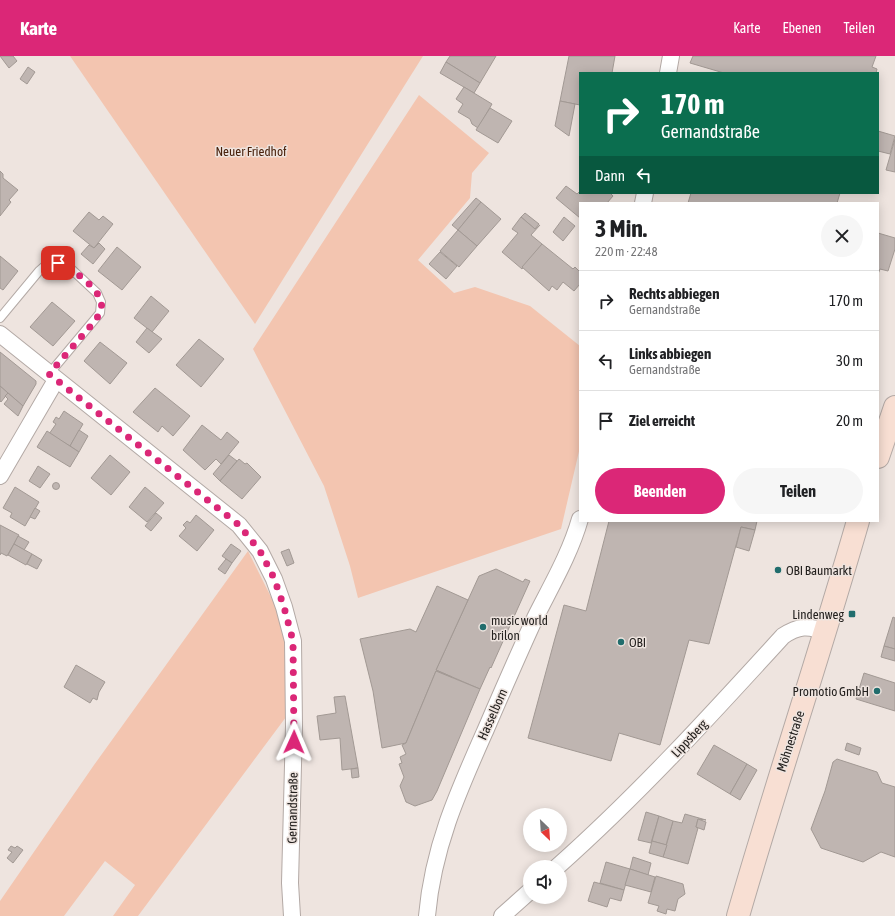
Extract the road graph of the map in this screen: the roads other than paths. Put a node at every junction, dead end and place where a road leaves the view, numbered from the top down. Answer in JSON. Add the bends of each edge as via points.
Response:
{"nodes":[{"id":1,"x":671,"y":56,"type":"edge"},
{"id":2,"x":668,"y":72,"type":"edge"},
{"id":3,"x":0,"y":318,"type":"edge"},
{"id":4,"x":0,"y":334,"type":"edge"},
{"id":5,"x":53,"y":377,"type":"junction"},
{"id":6,"x":895,"y":407,"type":"edge"},
{"id":7,"x":879,"y":454,"type":"edge"},
{"id":8,"x":0,"y":476,"type":"edge"},
{"id":9,"x":579,"y":522,"type":"edge"},
{"id":10,"x":858,"y":522,"type":"edge"},
{"id":11,"x":825,"y":632,"type":"junction"},
{"id":12,"x":566,"y":860,"type":"edge"},
{"id":13,"x":523,"y":897,"type":"edge"},
{"id":14,"x":292,"y":916,"type":"edge"},
{"id":15,"x":427,"y":916,"type":"edge"},
{"id":16,"x":502,"y":916,"type":"edge"},
{"id":17,"x":738,"y":916,"type":"edge"}],
"edges":[{"from":1,"to":2,"type":"street"},
{"from":3,"to":5,"type":"lane","via":[[47,264],[58,263],[68,266],[97,293],[101,302],[100,313]]},
{"from":4,"to":5,"type":"street","name":"Gernandstraße"},
{"from":5,"to":8,"type":"street"},
{"from":5,"to":14,"type":"street","name":"Gernandstraße","via":[[239,525],[260,551],[274,578],[293,641],[294,726],[290,884]]},
{"from":6,"to":7,"type":"street"},
{"from":9,"to":15,"type":"street","name":"Hasselborn","via":[[563,564],[529,632],[455,802],[439,847],[429,892]]},
{"from":10,"to":11,"type":"street","name":"Möhnestraße"},
{"from":11,"to":12,"type":"street","name":"Lippsberg","via":[[811,626],[783,636],[667,762],[605,825]]},
{"from":11,"to":17,"type":"street","name":"Möhnestraße"},
{"from":13,"to":16,"type":"street"}]}
